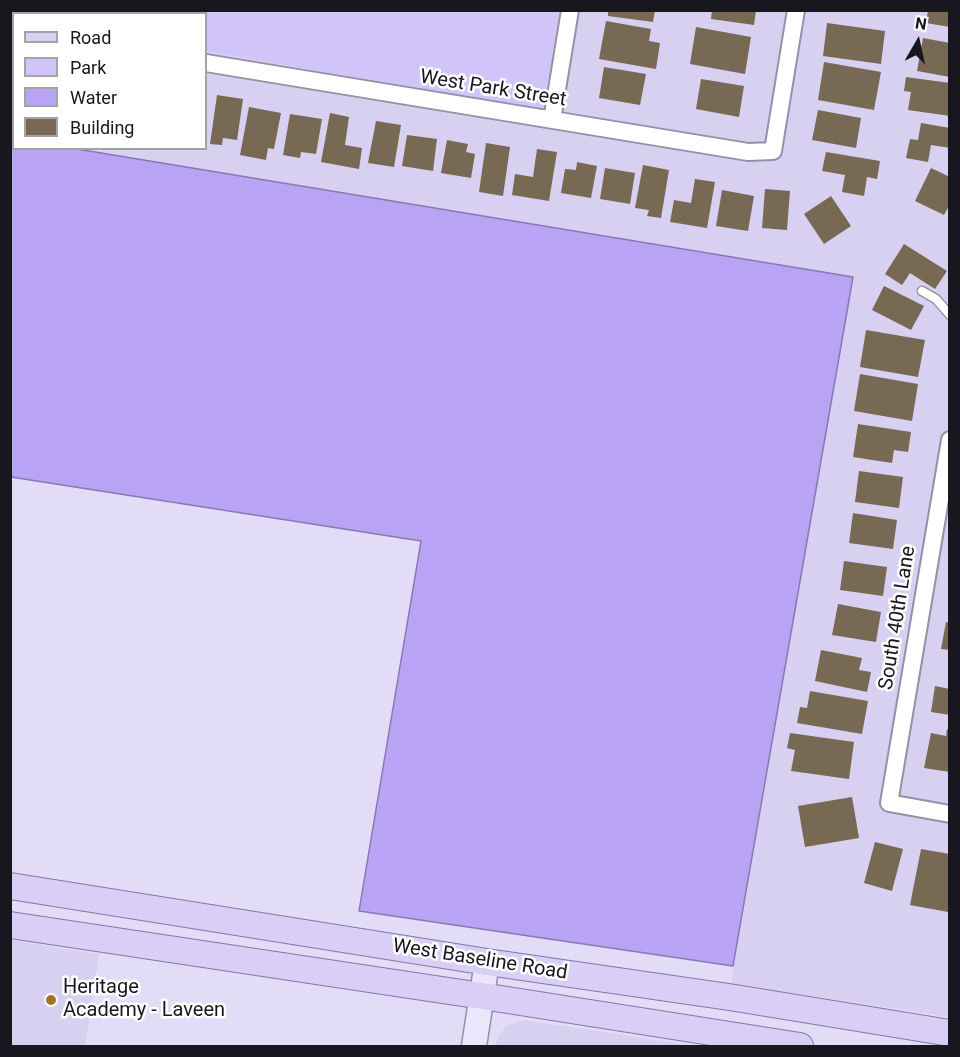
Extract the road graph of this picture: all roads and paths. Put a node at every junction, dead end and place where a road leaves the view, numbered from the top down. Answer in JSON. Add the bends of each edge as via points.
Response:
{"nodes":[{"id":1,"x":570,"y":10,"type":"edge"},
{"id":2,"x":796,"y":10,"type":"edge"},
{"id":3,"x":207,"y":63,"type":"edge"},
{"id":4,"x":552,"y":120,"type":"junction"},
{"id":5,"x":922,"y":291,"type":"dead end"},
{"id":6,"x":950,"y":315,"type":"edge"},
{"id":7,"x":950,"y":440,"type":"edge"},
{"id":8,"x":944,"y":504,"type":"edge"},
{"id":9,"x":950,"y":814,"type":"edge"},
{"id":10,"x":10,"y":886,"type":"edge"},
{"id":11,"x":10,"y":925,"type":"edge"},
{"id":12,"x":487,"y":962,"type":"junction"},
{"id":13,"x":482,"y":996,"type":"junction"},
{"id":14,"x":950,"y":1033,"type":"edge"},
{"id":15,"x":474,"y":1047,"type":"edge"},
{"id":16,"x":800,"y":1047,"type":"edge"}],
"edges":[{"from":1,"to":4,"type":"street"},
{"from":2,"to":4,"type":"street","name":"West Park Street","via":[[774,151],[748,152]]},
{"from":3,"to":4,"type":"street","name":"West Park Street"},
{"from":5,"to":6,"type":"lane","via":[[936,299]]},
{"from":7,"to":8,"type":"street","name":"South 40th Lane"},
{"from":8,"to":9,"type":"street","name":"South 40th Lane","via":[[888,803]]},
{"from":10,"to":12,"type":"main road","name":"West Baseline Road"},
{"from":11,"to":13,"type":"main road","name":"West Baseline Road"},
{"from":12,"to":13,"type":"street"},
{"from":12,"to":14,"type":"main road","name":"West Baseline Road"},
{"from":13,"to":15,"type":"street"},
{"from":13,"to":16,"type":"main road","name":"West Baseline Road"}]}
